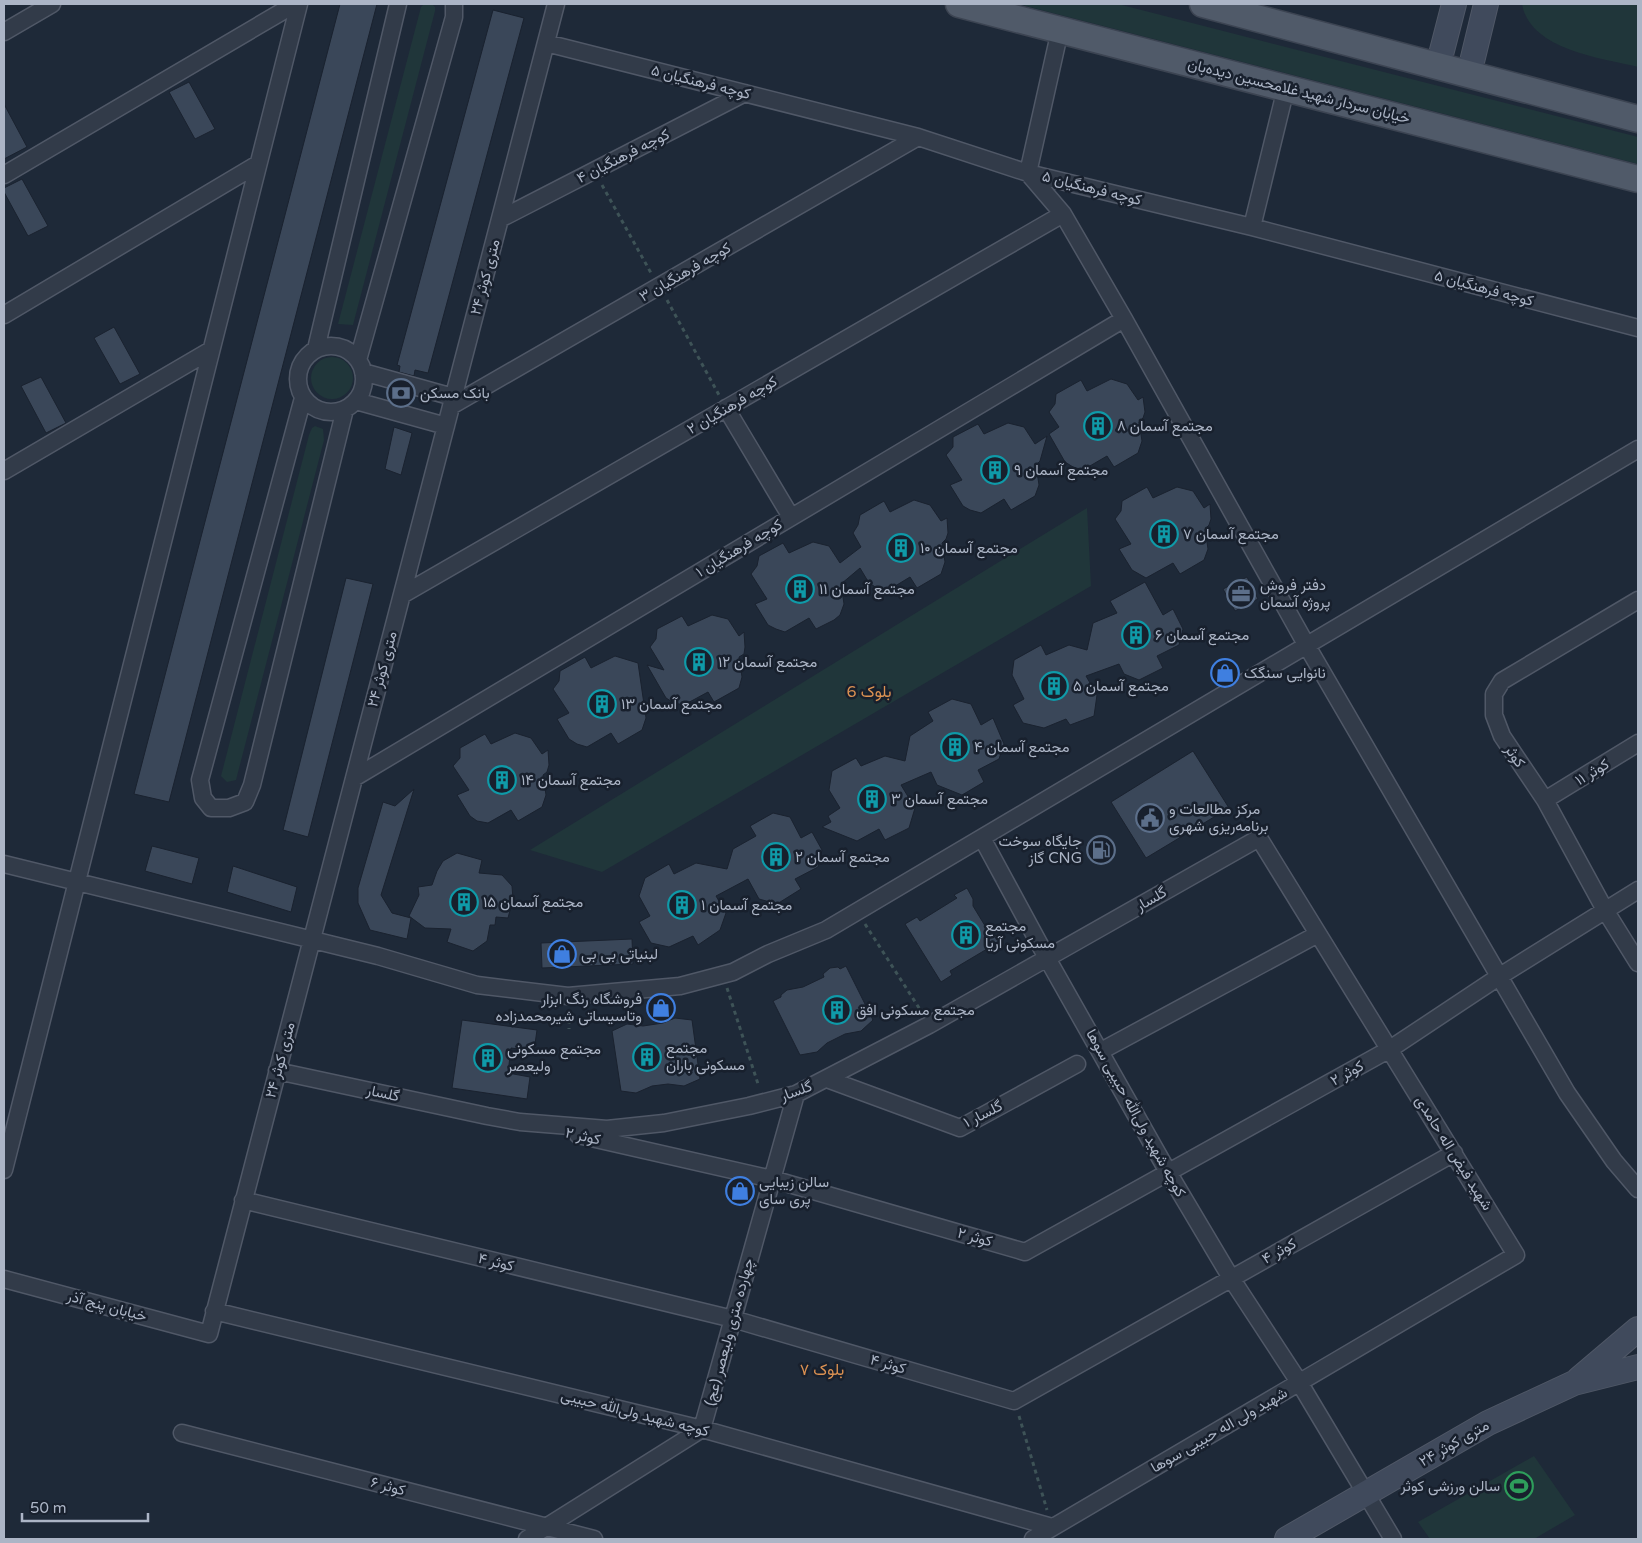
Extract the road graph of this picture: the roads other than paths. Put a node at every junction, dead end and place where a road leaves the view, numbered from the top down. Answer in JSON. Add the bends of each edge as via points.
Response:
{"nodes":[{"id":1,"x":52,"y":4,"type":"edge"},
{"id":2,"x":295,"y":4,"type":"edge"},
{"id":3,"x":299,"y":4,"type":"edge"},
{"id":4,"x":398,"y":4,"type":"edge"},
{"id":5,"x":454,"y":4,"type":"edge"},
{"id":6,"x":556,"y":4,"type":"edge"},
{"id":7,"x":959,"y":4,"type":"edge"},
{"id":8,"x":1203,"y":4,"type":"edge"},
{"id":9,"x":1454,"y":4,"type":"edge"},
{"id":10,"x":1486,"y":4,"type":"edge"},
{"id":11,"x":1060,"y":30,"type":"junction"},
{"id":12,"x":4,"y":32,"type":"edge"},
{"id":13,"x":546,"y":43,"type":"junction"},
{"id":14,"x":1438,"y":66,"type":"junction"},
{"id":15,"x":1468,"y":74,"type":"junction"},
{"id":16,"x":1286,"y":88,"type":"junction"},
{"id":17,"x":745,"y":93,"type":"junction"},
{"id":18,"x":1638,"y":119,"type":"edge"},
{"id":19,"x":918,"y":137,"type":"junction"},
{"id":20,"x":258,"y":164,"type":"junction"},
{"id":21,"x":1028,"y":172,"type":"junction"},
{"id":22,"x":4,"y":175,"type":"edge"},
{"id":23,"x":1638,"y":179,"type":"edge"},
{"id":24,"x":1063,"y":214,"type":"junction"},
{"id":25,"x":500,"y":219,"type":"junction"},
{"id":26,"x":1252,"y":226,"type":"junction"},
{"id":27,"x":4,"y":315,"type":"edge"},
{"id":28,"x":1124,"y":319,"type":"junction"},
{"id":29,"x":1638,"y":328,"type":"edge"},
{"id":30,"x":316,"y":349,"type":"junction"},
{"id":31,"x":211,"y":350,"type":"junction"},
{"id":32,"x":361,"y":366,"type":"junction"},
{"id":33,"x":303,"y":398,"type":"junction"},
{"id":34,"x":452,"y":402,"type":"junction"},
{"id":35,"x":351,"y":405,"type":"junction"},
{"id":36,"x":726,"y":408,"type":"junction"},
{"id":37,"x":446,"y":426,"type":"junction"},
{"id":38,"x":1638,"y":449,"type":"edge"},
{"id":39,"x":4,"y":471,"type":"edge"},
{"id":40,"x":790,"y":518,"type":"junction"},
{"id":41,"x":402,"y":595,"type":"junction"},
{"id":42,"x":1638,"y":600,"type":"edge"},
{"id":43,"x":1307,"y":646,"type":"junction"},
{"id":44,"x":1638,"y":743,"type":"edge"},
{"id":45,"x":354,"y":778,"type":"junction"},
{"id":46,"x":1545,"y":800,"type":"junction"},
{"id":47,"x":982,"y":838,"type":"junction"},
{"id":48,"x":1259,"y":838,"type":"joint"},
{"id":49,"x":4,"y":864,"type":"edge"},
{"id":50,"x":76,"y":882,"type":"junction"},
{"id":51,"x":1638,"y":890,"type":"edge"},
{"id":52,"x":1605,"y":910,"type":"junction"},
{"id":53,"x":1318,"y":934,"type":"junction"},
{"id":54,"x":311,"y":940,"type":"junction"},
{"id":55,"x":1047,"y":958,"type":"junction"},
{"id":56,"x":1638,"y":963,"type":"edge"},
{"id":57,"x":1500,"y":976,"type":"junction"},
{"id":58,"x":1390,"y":1049,"type":"junction"},
{"id":59,"x":1101,"y":1051,"type":"junction"},
{"id":60,"x":1077,"y":1064,"type":"dead end"},
{"id":61,"x":277,"y":1070,"type":"junction"},
{"id":62,"x":827,"y":1079,"type":"junction"},
{"id":63,"x":796,"y":1094,"type":"junction"},
{"id":64,"x":520,"y":1122,"type":"junction"},
{"id":65,"x":1454,"y":1153,"type":"junction"},
{"id":66,"x":4,"y":1170,"type":"edge"},
{"id":67,"x":1168,"y":1172,"type":"junction"},
{"id":68,"x":772,"y":1179,"type":"junction"},
{"id":69,"x":1638,"y":1189,"type":"edge"},
{"id":70,"x":243,"y":1200,"type":"junction"},
{"id":71,"x":1231,"y":1278,"type":"junction"},
{"id":72,"x":4,"y":1279,"type":"edge"},
{"id":73,"x":214,"y":1311,"type":"junction"},
{"id":74,"x":733,"y":1319,"type":"junction"},
{"id":75,"x":1638,"y":1329,"type":"edge"},
{"id":76,"x":209,"y":1334,"type":"joint"},
{"id":77,"x":1638,"y":1366,"type":"edge"},
{"id":78,"x":1299,"y":1382,"type":"junction"},
{"id":79,"x":1574,"y":1383,"type":"junction"},
{"id":80,"x":702,"y":1429,"type":"junction"},
{"id":81,"x":182,"y":1433,"type":"dead end"},
{"id":82,"x":1367,"y":1494,"type":"junction"},
{"id":83,"x":1052,"y":1527,"type":"junction"},
{"id":84,"x":546,"y":1528,"type":"junction"},
{"id":85,"x":527,"y":1539,"type":"edge"},
{"id":86,"x":594,"y":1539,"type":"edge"},
{"id":87,"x":1033,"y":1539,"type":"edge"},
{"id":88,"x":1287,"y":1539,"type":"edge"},
{"id":89,"x":1393,"y":1539,"type":"edge"}],
"edges":[{"from":1,"to":12,"type":"street"},
{"from":2,"to":22,"type":"street"},
{"from":3,"to":20,"type":"street"},
{"from":4,"to":30,"type":"street"},
{"from":5,"to":32,"type":"street","via":[[454,17]]},
{"from":6,"to":13,"type":"street","name":"۲۴ متری کوثر"},
{"from":7,"to":11,"type":"main road","name":"خیابان سردار شهید غلامحسین دیده‌بان"},
{"from":8,"to":14,"type":"main road"},
{"from":9,"to":14,"type":"street"},
{"from":10,"to":15,"type":"street"},
{"from":11,"to":16,"type":"main road","name":"خیابان سردار شهید غلامحسین دیده‌بان"},
{"from":11,"to":21,"type":"street"},
{"from":13,"to":17,"type":"street","name":"کوچه فرهنگیان ۵"},
{"from":13,"to":25,"type":"street","name":"۲۴ متری کوثر"},
{"from":14,"to":15,"type":"main road"},
{"from":15,"to":18,"type":"main road"},
{"from":16,"to":23,"type":"main road","name":"خیابان سردار شهید غلامحسین دیده‌بان"},
{"from":16,"to":26,"type":"street"},
{"from":17,"to":19,"type":"street","name":"کوچه فرهنگیان ۵"},
{"from":17,"to":25,"type":"street","name":"کوچه فرهنگیان ۴"},
{"from":19,"to":21,"type":"street","name":"کوچه فرهنگیان ۵"},
{"from":19,"to":34,"type":"street","name":"کوچه فرهنگیان ۳"},
{"from":20,"to":27,"type":"street"},
{"from":20,"to":31,"type":"street"},
{"from":21,"to":24,"type":"street"},
{"from":21,"to":26,"type":"street","name":"کوچه فرهنگیان ۵"},
{"from":24,"to":28,"type":"street"},
{"from":24,"to":36,"type":"street","name":"کوچه فرهنگیان ۲"},
{"from":25,"to":34,"type":"street","name":"۲۴ متری کوثر"},
{"from":26,"to":29,"type":"street","name":"کوچه فرهنگیان ۵"},
{"from":28,"to":40,"type":"street","name":"کوچه فرهنگیان ۱"},
{"from":28,"to":43,"type":"street"},
{"from":30,"to":32,"type":"street","via":[[325,346],[344,348]]},
{"from":30,"to":33,"type":"street","via":[[308,354],[298,371],[297,380]]},
{"from":31,"to":39,"type":"street"},
{"from":31,"to":50,"type":"street"},
{"from":32,"to":34,"type":"street"},
{"from":32,"to":35,"type":"street","via":[[363,388]]},
{"from":33,"to":35,"type":"street","via":[[318,410],[336,412]]},
{"from":33,"to":35,"type":"street","via":[[200,780],[203,798],[211,808],[228,808],[245,802],[252,785]]},
{"from":34,"to":37,"type":"street","name":"۲۴ متری کوثر"},
{"from":35,"to":37,"type":"street"},
{"from":36,"to":40,"type":"street"},
{"from":36,"to":41,"type":"street","name":"کوچه فرهنگیان ۲"},
{"from":37,"to":41,"type":"street","name":"۲۴ متری کوثر"},
{"from":38,"to":43,"type":"street"},
{"from":40,"to":45,"type":"street","name":"کوچه فرهنگیان ۱"},
{"from":41,"to":45,"type":"street","name":"۲۴ متری کوثر"},
{"from":42,"to":46,"type":"street","name":"کوثر","via":[[1502,681],[1494,694],[1494,715],[1502,736]]},
{"from":43,"to":47,"type":"street"},
{"from":43,"to":57,"type":"street"},
{"from":44,"to":46,"type":"street","name":"کوثر ۱۱"},
{"from":45,"to":54,"type":"street","name":"۲۴ متری کوثر"},
{"from":46,"to":52,"type":"street","name":"کوثر"},
{"from":47,"to":54,"type":"street","via":[[826,930],[733,972],[680,986],[568,996],[477,985]]},
{"from":47,"to":55,"type":"street","name":"کوچه شهید ولی‌الله حبیبی سوها"},
{"from":48,"to":53,"type":"street","name":"شهید فیض اله حامدی"},
{"from":48,"to":55,"type":"street","name":"گلسار"},
{"from":49,"to":50,"type":"street"},
{"from":50,"to":54,"type":"street"},
{"from":50,"to":66,"type":"street"},
{"from":51,"to":52,"type":"street","name":"کوثر ۲"},
{"from":52,"to":56,"type":"street","name":"کوثر"},
{"from":52,"to":57,"type":"street","name":"کوثر ۲"},
{"from":53,"to":58,"type":"street","name":"شهید فیض اله حامدی"},
{"from":53,"to":59,"type":"street"},
{"from":54,"to":61,"type":"street","name":"۲۴ متری کوثر"},
{"from":55,"to":59,"type":"street","name":"کوچه شهید ولی‌الله حبیبی سوها"},
{"from":55,"to":62,"type":"street","name":"گلسار"},
{"from":57,"to":58,"type":"street","name":"کوثر ۲"},
{"from":57,"to":69,"type":"street","via":[[1567,1093],[1614,1161]]},
{"from":58,"to":65,"type":"street","name":"شهید فیض اله حامدی"},
{"from":58,"to":67,"type":"street","name":"کوثر ۲"},
{"from":59,"to":67,"type":"street","name":"کوچه شهید ولی‌الله حبیبی سوها"},
{"from":60,"to":62,"type":"street","name":"گلسار ۱","via":[[960,1128]]},
{"from":61,"to":64,"type":"street","name":"گلسار"},
{"from":61,"to":70,"type":"street","name":"۲۴ متری کوثر"},
{"from":62,"to":63,"type":"street","name":"گلسار"},
{"from":63,"to":64,"type":"street","name":"گلسار","via":[[664,1123],[607,1129]]},
{"from":63,"to":68,"type":"street","name":"چهارده متری ولیعصر (عج)"},
{"from":64,"to":68,"type":"street","name":"کوثر ۲"},
{"from":65,"to":71,"type":"street","name":"کوثر ۴"},
{"from":65,"to":78,"type":"street","name":"شهید فیض اله حامدی","via":[[1516,1254]]},
{"from":67,"to":68,"type":"street","name":"کوثر ۲","via":[[1025,1252]]},
{"from":67,"to":71,"type":"street","name":"کوچه شهید ولی‌الله حبیبی سوها"},
{"from":68,"to":74,"type":"street","name":"چهارده متری ولیعصر (عج)"},
{"from":70,"to":73,"type":"street","name":"۲۴ متری کوثر"},
{"from":70,"to":74,"type":"street","name":"کوثر ۴"},
{"from":71,"to":74,"type":"street","name":"کوثر ۴","via":[[1014,1401]]},
{"from":71,"to":78,"type":"street","name":"کوچه شهید ولی‌الله حبیبی سوها"},
{"from":72,"to":76,"type":"street","name":"خیابان پنج آذر"},
{"from":73,"to":76,"type":"street","name":"۲۴ متری کوثر"},
{"from":73,"to":80,"type":"street","name":"کوچه شهید ولی‌الله حبیبی"},
{"from":74,"to":80,"type":"street","name":"چهارده متری ولیعصر (عج)"},
{"from":75,"to":79,"type":"street","name":"۲۴ متری کوثر"},
{"from":77,"to":79,"type":"street","name":"۲۴ متری کوثر"},
{"from":78,"to":82,"type":"street","name":"شهید ولی اله حبیبی سوها"},
{"from":78,"to":83,"type":"street","name":"شهید ولی اله حبیبی سوها"},
{"from":79,"to":82,"type":"street","name":"۲۴ متری کوثر","via":[[1488,1423]]},
{"from":80,"to":83,"type":"street","name":"کوچه شهید ولی‌الله حبیبی"},
{"from":80,"to":84,"type":"street"},
{"from":81,"to":84,"type":"street","name":"کوثر ۶"},
{"from":82,"to":88,"type":"street","name":"۲۴ متری کوثر"},
{"from":82,"to":89,"type":"street","name":"شهید ولی اله حبیبی سوها"},
{"from":83,"to":87,"type":"street","name":"شهید ولی اله حبیبی سوها"},
{"from":84,"to":85,"type":"street"},
{"from":84,"to":86,"type":"street","name":"کوثر ۶"}]}
